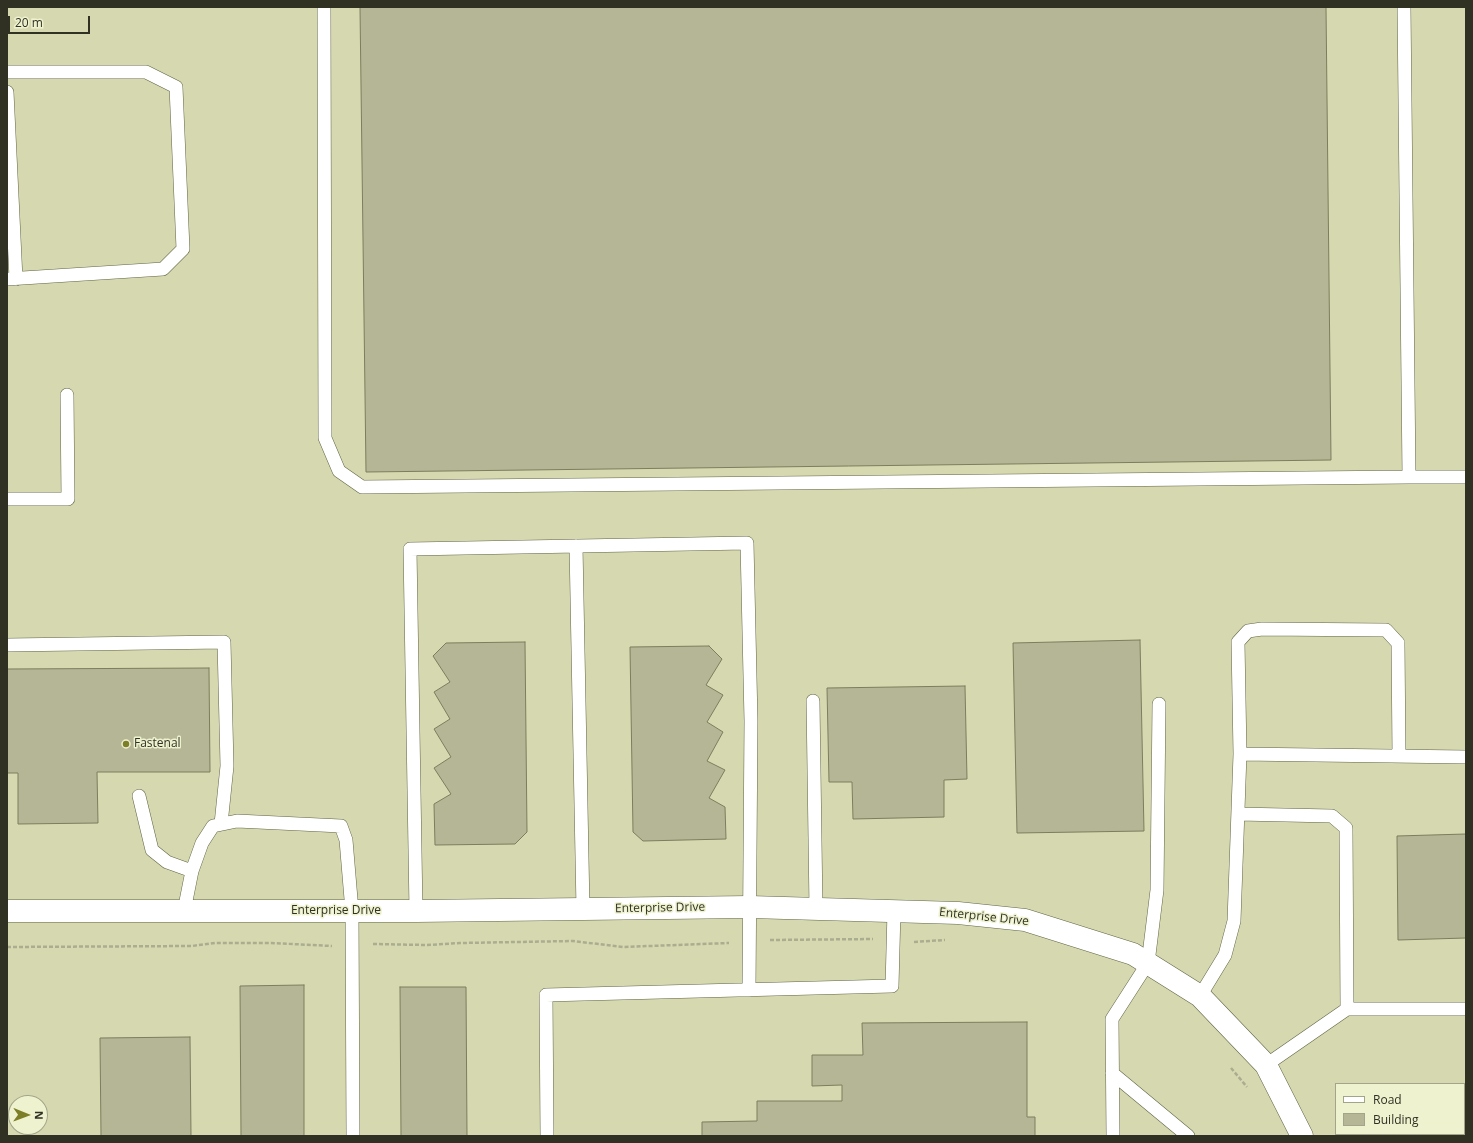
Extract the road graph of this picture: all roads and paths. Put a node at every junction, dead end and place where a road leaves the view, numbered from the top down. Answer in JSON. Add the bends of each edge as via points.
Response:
{"nodes":[{"id":1,"x":324,"y":7,"type":"edge"},
{"id":2,"x":1404,"y":7,"type":"edge"},
{"id":3,"x":7,"y":72,"type":"edge"},
{"id":4,"x":7,"y":92,"type":"edge"},
{"id":5,"x":12,"y":279,"type":"edge"},
{"id":6,"x":67,"y":395,"type":"dead end"},
{"id":7,"x":1409,"y":477,"type":"junction"},
{"id":8,"x":1466,"y":477,"type":"edge"},
{"id":9,"x":7,"y":499,"type":"edge"},
{"id":10,"x":576,"y":546,"type":"junction"},
{"id":11,"x":7,"y":645,"type":"edge"},
{"id":12,"x":813,"y":701,"type":"dead end"},
{"id":13,"x":1159,"y":704,"type":"dead end"},
{"id":14,"x":1240,"y":754,"type":"junction"},
{"id":15,"x":1399,"y":756,"type":"junction"},
{"id":16,"x":1466,"y":757,"type":"edge"},
{"id":17,"x":139,"y":796,"type":"dead end"},
{"id":18,"x":1238,"y":814,"type":"junction"},
{"id":19,"x":221,"y":824,"type":"junction"},
{"id":20,"x":192,"y":871,"type":"junction"},
{"id":21,"x":750,"y":907,"type":"junction"},
{"id":22,"x":583,"y":909,"type":"junction"},
{"id":23,"x":816,"y":909,"type":"junction"},
{"id":24,"x":416,"y":910,"type":"junction"},
{"id":25,"x":7,"y":911,"type":"edge"},
{"id":26,"x":184,"y":911,"type":"junction"},
{"id":27,"x":352,"y":911,"type":"junction"},
{"id":28,"x":894,"y":911,"type":"junction"},
{"id":29,"x":952,"y":939,"type":"dead end"},
{"id":30,"x":893,"y":940,"type":"junction"},
{"id":31,"x":750,"y":942,"type":"junction"},
{"id":32,"x":7,"y":947,"type":"edge"},
{"id":33,"x":352,"y":947,"type":"junction"},
{"id":34,"x":1148,"y":963,"type":"junction"},
{"id":35,"x":749,"y":990,"type":"junction"},
{"id":36,"x":1200,"y":996,"type":"junction"},
{"id":37,"x":1347,"y":1009,"type":"junction"},
{"id":38,"x":1466,"y":1009,"type":"edge"},
{"id":39,"x":1266,"y":1065,"type":"junction"},
{"id":40,"x":1230,"y":1066,"type":"dead end"},
{"id":41,"x":1112,"y":1073,"type":"junction"},
{"id":42,"x":1249,"y":1090,"type":"dead end"},
{"id":43,"x":354,"y":1136,"type":"edge"},
{"id":44,"x":547,"y":1136,"type":"edge"},
{"id":45,"x":1113,"y":1136,"type":"edge"},
{"id":46,"x":1188,"y":1136,"type":"edge"},
{"id":47,"x":1302,"y":1136,"type":"edge"}],
"edges":[{"from":1,"to":7,"type":"lane","via":[[325,438],[339,471],[362,486]]},
{"from":2,"to":7,"type":"lane"},
{"from":3,"to":5,"type":"lane","via":[[146,72],[176,87],[183,249],[163,269]]},
{"from":4,"to":5,"type":"lane"},
{"from":6,"to":9,"type":"lane","via":[[68,499]]},
{"from":7,"to":8,"type":"lane"},
{"from":10,"to":21,"type":"lane","via":[[747,543],[751,721]]},
{"from":10,"to":22,"type":"lane"},
{"from":10,"to":24,"type":"lane","via":[[410,550]]},
{"from":11,"to":19,"type":"lane","via":[[224,642],[227,766]]},
{"from":12,"to":23,"type":"lane"},
{"from":13,"to":34,"type":"lane","via":[[1157,890]]},
{"from":14,"to":15,"type":"lane"},
{"from":14,"to":15,"type":"lane","via":[[1238,642],[1248,631],[1386,630],[1398,642]]},
{"from":14,"to":18,"type":"lane"},
{"from":15,"to":16,"type":"lane"},
{"from":17,"to":20,"type":"lane","via":[[152,850],[167,862]]},
{"from":18,"to":36,"type":"lane","via":[[1234,921],[1225,955]]},
{"from":18,"to":37,"type":"lane","via":[[1332,816],[1346,828]]},
{"from":19,"to":20,"type":"lane","via":[[213,826],[202,843]]},
{"from":19,"to":27,"type":"lane","via":[[237,821],[341,826],[346,840]]},
{"from":20,"to":26,"type":"lane"},
{"from":21,"to":22,"type":"street","name":"Enterprise Drive"},
{"from":21,"to":23,"type":"street","name":"Enterprise Drive"},
{"from":21,"to":31,"type":"lane"},
{"from":22,"to":24,"type":"street","name":"Enterprise Drive"},
{"from":23,"to":28,"type":"street","name":"Enterprise Drive"},
{"from":24,"to":27,"type":"street","name":"Enterprise Drive"},
{"from":25,"to":26,"type":"street","name":"Enterprise Drive"},
{"from":26,"to":27,"type":"street","name":"Enterprise Drive"},
{"from":27,"to":33,"type":"lane"},
{"from":28,"to":30,"type":"lane"},
{"from":28,"to":34,"type":"street","name":"Enterprise Drive","via":[[958,913],[1025,920],[1133,954]]},
{"from":29,"to":30,"type":"path","via":[[915,942]]},
{"from":30,"to":31,"type":"path","via":[[869,938]]},
{"from":30,"to":35,"type":"lane","via":[[892,986]]},
{"from":31,"to":33,"type":"path","via":[[623,947],[573,941],[460,942],[427,945],[381,943]]},
{"from":31,"to":35,"type":"lane"},
{"from":32,"to":33,"type":"path","via":[[192,946],[215,943]]},
{"from":33,"to":43,"type":"lane"},
{"from":34,"to":36,"type":"street","name":"Enterprise Drive"},
{"from":34,"to":41,"type":"lane","via":[[1112,1019]]},
{"from":35,"to":44,"type":"lane","via":[[546,995]]},
{"from":36,"to":39,"type":"street","name":"Enterprise Drive"},
{"from":37,"to":38,"type":"lane"},
{"from":37,"to":39,"type":"lane"},
{"from":39,"to":47,"type":"street","name":"Enterprise Drive"},
{"from":40,"to":42,"type":"path"},
{"from":41,"to":45,"type":"lane"},
{"from":41,"to":46,"type":"lane"}]}
